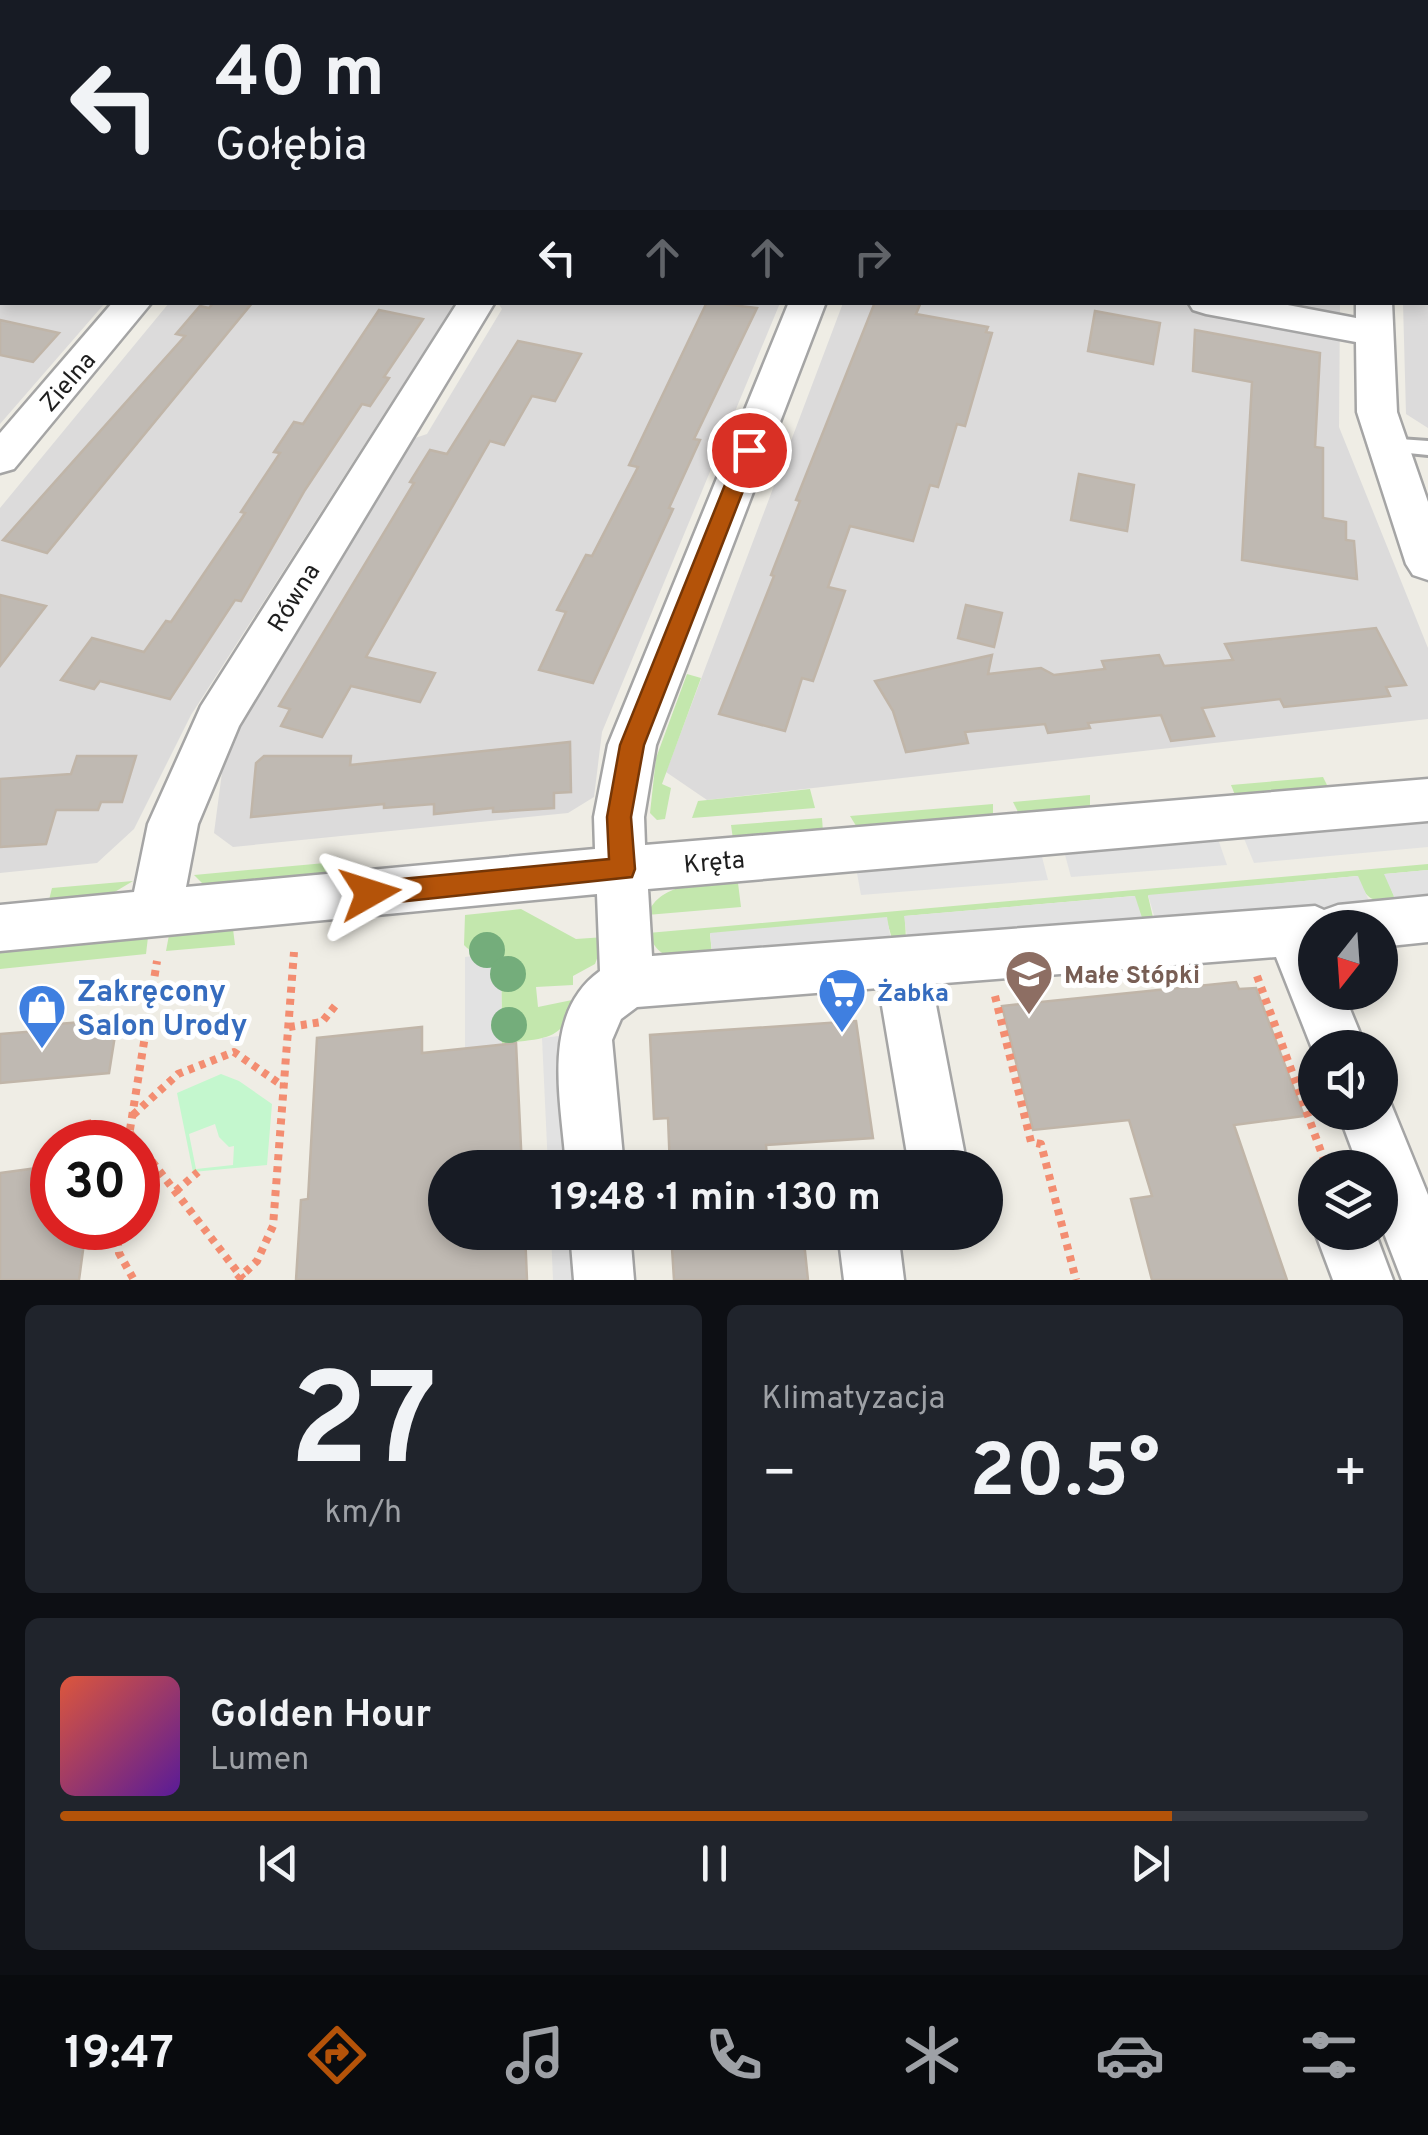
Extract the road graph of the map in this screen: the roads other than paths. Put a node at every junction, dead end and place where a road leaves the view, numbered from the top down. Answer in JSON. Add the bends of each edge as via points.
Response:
{"nodes":[{"id":1,"x":131,"y":305,"type":"edge"},
{"id":2,"x":475,"y":305,"type":"edge"},
{"id":3,"x":807,"y":305,"type":"edge"},
{"id":4,"x":1238,"y":305,"type":"edge"},
{"id":5,"x":1374,"y":318,"type":"edge"},
{"id":6,"x":1385,"y":445,"type":"junction"},
{"id":7,"x":1428,"y":448,"type":"edge"},
{"id":8,"x":0,"y":459,"type":"edge"},
{"id":9,"x":1428,"y":564,"type":"edge"},
{"id":10,"x":1428,"y":800,"type":"edge"},
{"id":11,"x":622,"y":869,"type":"junction"},
{"id":12,"x":1428,"y":919,"type":"edge"},
{"id":13,"x":1398,"y":923,"type":"edge"},
{"id":14,"x":0,"y":928,"type":"edge"},
{"id":15,"x":156,"y":937,"type":"junction"},
{"id":16,"x":1298,"y":937,"type":"edge"},
{"id":17,"x":901,"y":962,"type":"junction"},
{"id":18,"x":627,"y":983,"type":"junction"},
{"id":19,"x":1374,"y":1130,"type":"edge"},
{"id":20,"x":594,"y":1150,"type":"edge"},
{"id":21,"x":935,"y":1150,"type":"edge"},
{"id":22,"x":1401,"y":1189,"type":"edge"},
{"id":23,"x":602,"y":1250,"type":"edge"},
{"id":24,"x":870,"y":1250,"type":"edge"},
{"id":25,"x":1352,"y":1250,"type":"edge"},
{"id":26,"x":1428,"y":1270,"type":"edge"},
{"id":27,"x":604,"y":1280,"type":"edge"},
{"id":28,"x":874,"y":1280,"type":"edge"},
{"id":29,"x":1363,"y":1280,"type":"edge"}],
"edges":[{"from":1,"to":8,"type":"street","name":"Zielna"},
{"from":2,"to":15,"type":"street","name":"Równa","via":[[218,719],[173,824]]},
{"from":3,"to":11,"type":"street","via":[[632,745],[619,817]]},
{"from":4,"to":5,"type":"street"},
{"from":5,"to":6,"type":"street","via":[[1377,412]]},
{"from":6,"to":7,"type":"lane"},
{"from":6,"to":9,"type":"street"},
{"from":10,"to":11,"type":"street","name":"Kręta"},
{"from":11,"to":15,"type":"street","name":"Kręta"},
{"from":11,"to":18,"type":"street"},
{"from":12,"to":13,"type":"street"},
{"from":14,"to":15,"type":"street","name":"Kręta"},
{"from":16,"to":17,"type":"street"},
{"from":17,"to":18,"type":"street"},
{"from":17,"to":21,"type":"street"},
{"from":18,"to":20,"type":"street","via":[[601,1002],[586,1040]]},
{"from":19,"to":22,"type":"street"},
{"from":22,"to":26,"type":"street"},
{"from":23,"to":27,"type":"street"},
{"from":24,"to":28,"type":"street"},
{"from":25,"to":29,"type":"street"}]}
